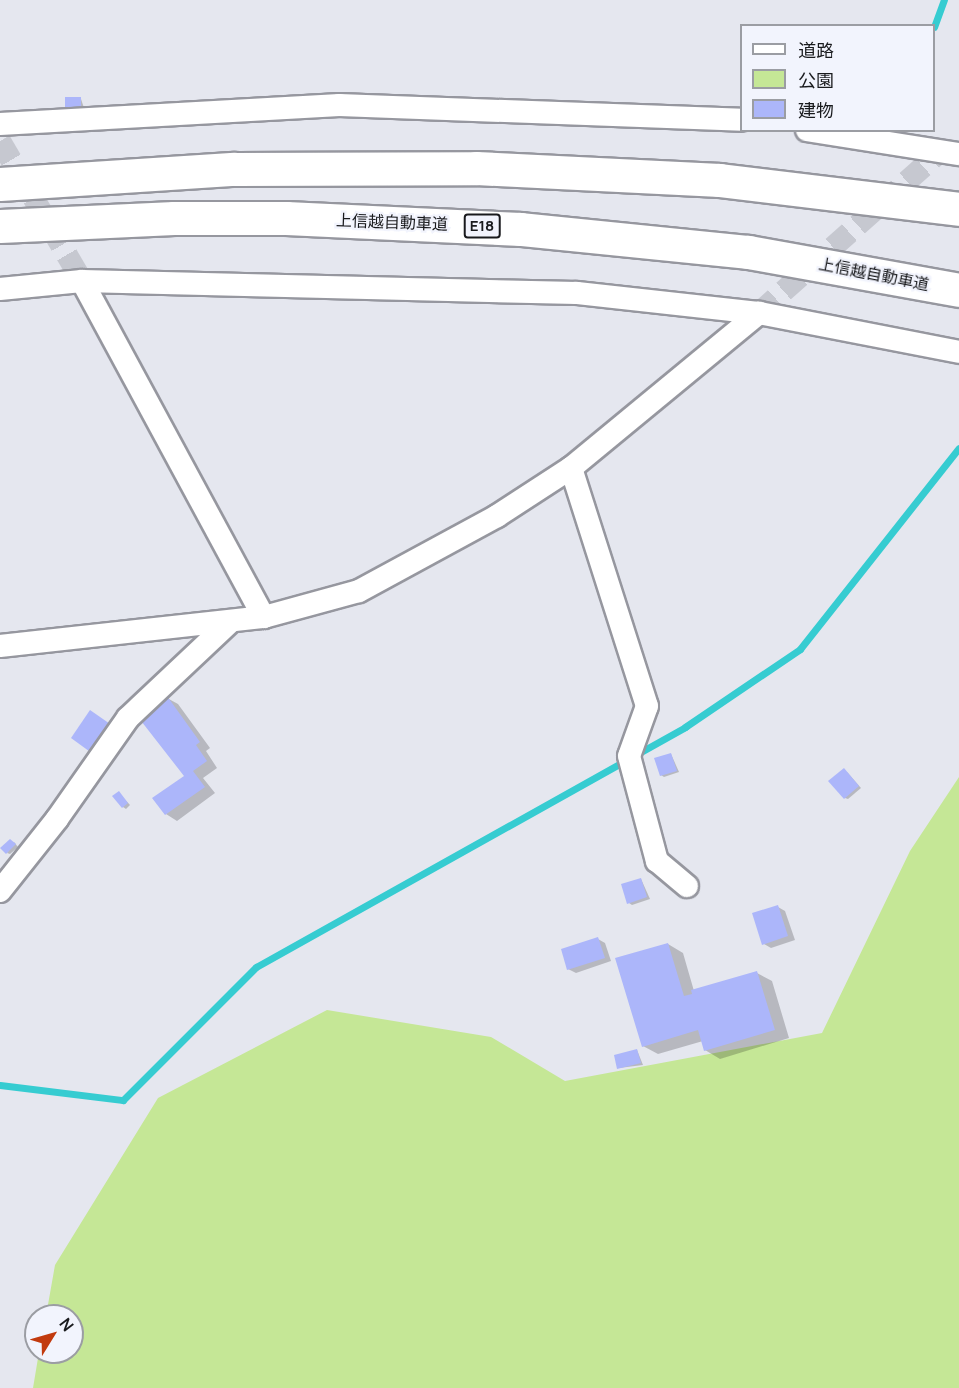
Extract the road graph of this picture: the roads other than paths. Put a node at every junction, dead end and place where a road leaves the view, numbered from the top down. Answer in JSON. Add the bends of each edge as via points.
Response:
{"nodes":[{"id":1,"x":740,"y":120,"type":"edge"},
{"id":2,"x":0,"y":124,"type":"edge"},
{"id":3,"x":822,"y":132,"type":"edge"},
{"id":4,"x":953,"y":149,"type":"edge"},
{"id":5,"x":0,"y":184,"type":"edge"},
{"id":6,"x":959,"y":209,"type":"edge"},
{"id":7,"x":0,"y":226,"type":"edge"},
{"id":8,"x":82,"y":281,"type":"junction"},
{"id":9,"x":0,"y":289,"type":"edge"},
{"id":10,"x":959,"y":290,"type":"edge"},
{"id":11,"x":759,"y":313,"type":"junction"},
{"id":12,"x":959,"y":352,"type":"edge"},
{"id":13,"x":571,"y":468,"type":"junction"},
{"id":14,"x":264,"y":617,"type":"junction"},
{"id":15,"x":230,"y":622,"type":"junction"},
{"id":16,"x":0,"y":646,"type":"edge"},
{"id":17,"x":687,"y":886,"type":"dead end"},
{"id":18,"x":0,"y":891,"type":"edge"}],
"edges":[{"from":1,"to":2,"type":"street","via":[[339,105]]},
{"from":3,"to":4,"type":"street"},
{"from":5,"to":6,"type":"highway","via":[[235,169],[476,168],[720,180]]},
{"from":7,"to":10,"type":"highway","name":"上信越自動車道","number":"E18","via":[[174,218],[286,218],[521,229],[748,252]]},
{"from":8,"to":9,"type":"street"},
{"from":8,"to":11,"type":"street","via":[[566,293]]},
{"from":8,"to":14,"type":"street"},
{"from":11,"to":12,"type":"street"},
{"from":11,"to":13,"type":"street"},
{"from":13,"to":14,"type":"street","via":[[497,516],[359,591]]},
{"from":13,"to":17,"type":"street","via":[[647,706],[629,756],[657,861]]},
{"from":14,"to":15,"type":"street"},
{"from":15,"to":16,"type":"street"},
{"from":15,"to":18,"type":"street","via":[[128,718]]}]}
